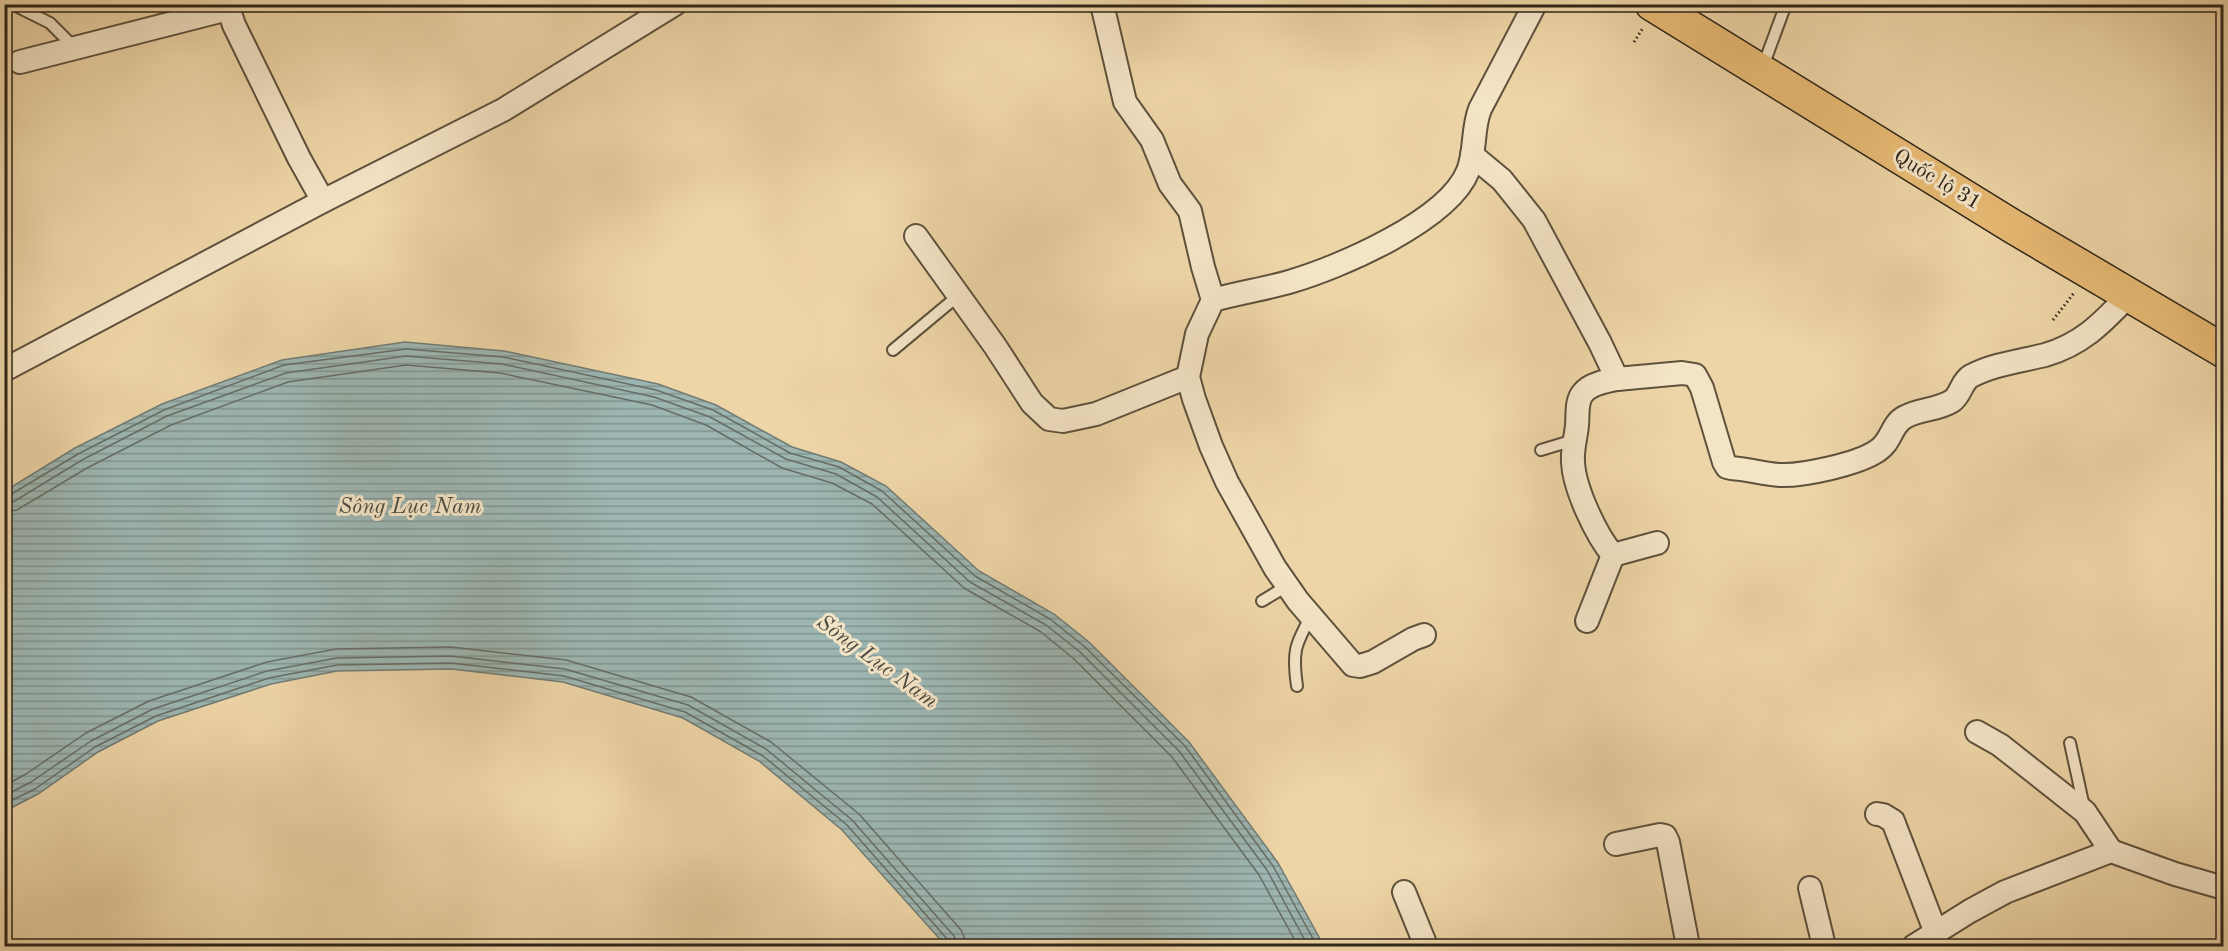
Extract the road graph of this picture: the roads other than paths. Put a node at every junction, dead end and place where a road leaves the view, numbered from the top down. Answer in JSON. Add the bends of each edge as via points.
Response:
{"nodes":[{"id":1,"x":675,"y":4,"type":"edge"},
{"id":2,"x":1102,"y":4,"type":"edge"},
{"id":3,"x":1535,"y":4,"type":"edge"},
{"id":4,"x":1652,"y":4,"type":"edge"},
{"id":5,"x":1786,"y":4,"type":"edge"},
{"id":6,"x":16,"y":6,"type":"edge"},
{"id":7,"x":228,"y":7,"type":"edge"},
{"id":8,"x":76,"y":49,"type":"junction"},
{"id":9,"x":21,"y":62,"type":"dead end"},
{"id":10,"x":1761,"y":72,"type":"junction"},
{"id":11,"x":1472,"y":155,"type":"junction"},
{"id":12,"x":323,"y":201,"type":"junction"},
{"id":13,"x":916,"y":236,"type":"dead end"},
{"id":14,"x":959,"y":295,"type":"junction"},
{"id":15,"x":2129,"y":295,"type":"junction"},
{"id":16,"x":1213,"y":300,"type":"junction"},
{"id":17,"x":893,"y":350,"type":"dead end"},
{"id":18,"x":2223,"y":351,"type":"edge"},
{"id":19,"x":4,"y":370,"type":"edge"},
{"id":20,"x":1188,"y":377,"type":"junction"},
{"id":21,"x":1617,"y":379,"type":"junction"},
{"id":22,"x":1574,"y":440,"type":"junction"},
{"id":23,"x":1541,"y":450,"type":"dead end"},
{"id":24,"x":1657,"y":543,"type":"dead end"},
{"id":25,"x":1613,"y":555,"type":"junction"},
{"id":26,"x":1287,"y":586,"type":"junction"},
{"id":27,"x":1262,"y":601,"type":"dead end"},
{"id":28,"x":1311,"y":616,"type":"junction"},
{"id":29,"x":1587,"y":621,"type":"dead end"},
{"id":30,"x":1424,"y":635,"type":"dead end"},
{"id":31,"x":1297,"y":686,"type":"dead end"},
{"id":32,"x":1977,"y":732,"type":"dead end"},
{"id":33,"x":2070,"y":743,"type":"dead end"},
{"id":34,"x":2085,"y":812,"type":"junction"},
{"id":35,"x":1877,"y":814,"type":"dead end"},
{"id":36,"x":1616,"y":844,"type":"dead end"},
{"id":37,"x":2111,"y":851,"type":"junction"},
{"id":38,"x":1810,"y":888,"type":"dead end"},
{"id":39,"x":2223,"y":888,"type":"edge"},
{"id":40,"x":1404,"y":892,"type":"dead end"},
{"id":41,"x":1923,"y":942,"type":"edge"},
{"id":42,"x":1426,"y":946,"type":"edge"},
{"id":43,"x":1688,"y":946,"type":"edge"},
{"id":44,"x":1824,"y":946,"type":"edge"}],
"edges":[{"from":1,"to":12,"type":"street","via":[[503,110]]},
{"from":2,"to":16,"type":"street","via":[[1125,102],[1152,140],[1170,184],[1190,211]]},
{"from":3,"to":11,"type":"street","via":[[1475,122]]},
{"from":4,"to":10,"type":"highway","name":"Quốc lộ 31"},
{"from":5,"to":10,"type":"lane"},
{"from":6,"to":8,"type":"lane","via":[[50,23]]},
{"from":7,"to":8,"type":"street"},
{"from":7,"to":12,"type":"street"},
{"from":8,"to":9,"type":"street"},
{"from":10,"to":15,"type":"highway","name":"Quốc lộ 31"},
{"from":11,"to":16,"type":"street","via":[[1468,172],[1432,212],[1327,269],[1288,283]]},
{"from":11,"to":21,"type":"street","via":[[1502,180],[1534,220]]},
{"from":12,"to":19,"type":"street"},
{"from":13,"to":14,"type":"street"},
{"from":14,"to":17,"type":"lane"},
{"from":14,"to":20,"type":"street","via":[[1032,404],[1048,419],[1063,421],[1096,414]]},
{"from":15,"to":18,"type":"highway","name":"Quốc lộ 31"},
{"from":15,"to":21,"type":"street","via":[[2096,330],[2071,345],[1971,376],[1952,401],[1899,421],[1885,446],[1874,453],[1799,474],[1727,467],[1695,375]]},
{"from":16,"to":20,"type":"street","via":[[1197,334]]},
{"from":20,"to":26,"type":"street","via":[[1227,482]]},
{"from":21,"to":22,"type":"street","via":[[1603,382],[1579,399]]},
{"from":22,"to":23,"type":"lane"},
{"from":22,"to":25,"type":"street","via":[[1576,478],[1596,532]]},
{"from":24,"to":25,"type":"street"},
{"from":25,"to":29,"type":"street"},
{"from":26,"to":27,"type":"lane"},
{"from":26,"to":28,"type":"street"},
{"from":28,"to":30,"type":"street","via":[[1353,665],[1373,662]]},
{"from":28,"to":31,"type":"lane","via":[[1294,651]]},
{"from":32,"to":34,"type":"street","via":[[2000,745]]},
{"from":33,"to":34,"type":"lane"},
{"from":34,"to":37,"type":"street"},
{"from":35,"to":41,"type":"street","via":[[1888,818],[1896,828]]},
{"from":36,"to":43,"type":"street","via":[[1665,836]]},
{"from":37,"to":39,"type":"street"},
{"from":37,"to":41,"type":"street","via":[[2005,892]]},
{"from":38,"to":44,"type":"street"},
{"from":40,"to":42,"type":"street"}]}
